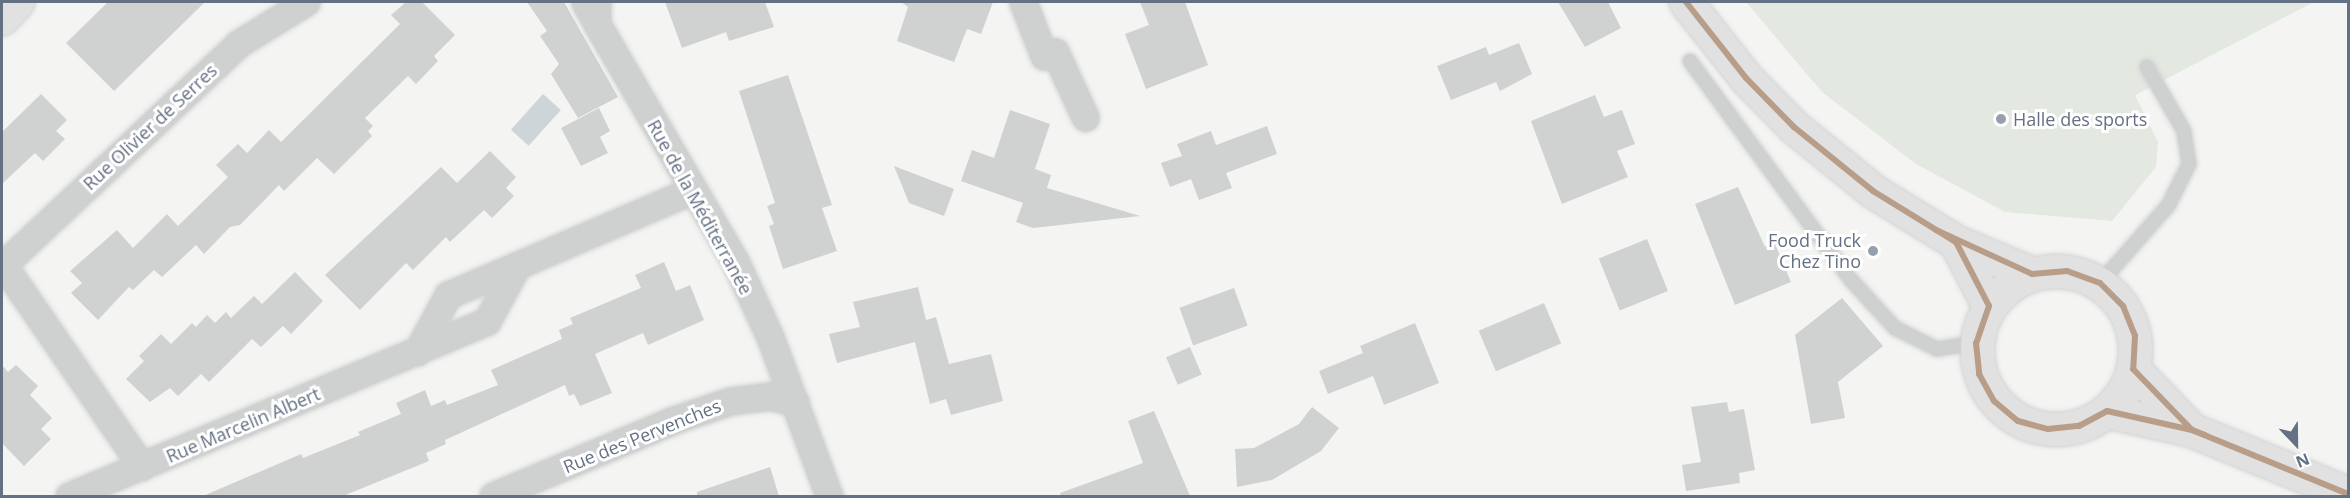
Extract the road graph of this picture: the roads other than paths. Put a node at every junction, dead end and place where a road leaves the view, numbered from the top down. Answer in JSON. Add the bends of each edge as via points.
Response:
{"nodes":[{"id":1,"x":17,"y":2,"type":"edge"},
{"id":2,"x":306,"y":2,"type":"edge"},
{"id":3,"x":1023,"y":2,"type":"edge"},
{"id":4,"x":1686,"y":2,"type":"edge"},
{"id":5,"x":593,"y":9,"type":"edge"},
{"id":6,"x":2,"y":18,"type":"edge"},
{"id":7,"x":1690,"y":61,"type":"dead end"},
{"id":8,"x":2147,"y":67,"type":"dead end"},
{"id":9,"x":1085,"y":117,"type":"dead end"},
{"id":10,"x":691,"y":191,"type":"junction"},
{"id":11,"x":1956,"y":242,"type":"junction"},
{"id":12,"x":2,"y":264,"type":"edge"},
{"id":13,"x":517,"y":266,"type":"junction"},
{"id":14,"x":2032,"y":274,"type":"junction"},
{"id":15,"x":2100,"y":283,"type":"junction"},
{"id":16,"x":1989,"y":306,"type":"junction"},
{"id":17,"x":1976,"y":343,"type":"junction"},
{"id":18,"x":417,"y":352,"type":"junction"},
{"id":19,"x":2133,"y":369,"type":"junction"},
{"id":20,"x":795,"y":402,"type":"junction"},
{"id":21,"x":2107,"y":411,"type":"junction"},
{"id":22,"x":2192,"y":430,"type":"junction"},
{"id":23,"x":142,"y":467,"type":"junction"},
{"id":24,"x":2349,"y":494,"type":"edge"},
{"id":25,"x":69,"y":496,"type":"edge"},
{"id":26,"x":493,"y":496,"type":"edge"},
{"id":27,"x":829,"y":496,"type":"edge"}],
"edges":[{"from":1,"to":6,"type":"main road"},
{"from":2,"to":12,"type":"street","name":"Rue Olivier de Serres","via":[[238,44]]},
{"from":3,"to":9,"type":"street","via":[[1044,56],[1054,52]]},
{"from":4,"to":11,"type":"main road","via":[[1746,78],[1794,127],[1873,190]]},
{"from":5,"to":10,"type":"street","name":"Rue de la Méditerranée"},
{"from":7,"to":17,"type":"lane","via":[[1851,280],[1895,328],[1936,349]]},
{"from":8,"to":15,"type":"lane","via":[[2184,131],[2189,164],[2168,206]]},
{"from":10,"to":13,"type":"street"},
{"from":10,"to":20,"type":"street","name":"Rue de la Méditerranée","via":[[736,263]]},
{"from":11,"to":14,"type":"main road"},
{"from":11,"to":16,"type":"main road"},
{"from":12,"to":23,"type":"street","name":"Rue Olivier de Serres"},
{"from":13,"to":18,"type":"street","name":"Rue Marcelin Albert","via":[[487,321]]},
{"from":13,"to":18,"type":"street","via":[[448,295]]},
{"from":14,"to":15,"type":"main road","via":[[2067,271]]},
{"from":14,"to":16,"type":"main road","via":[[2008,286]]},
{"from":15,"to":19,"type":"main road","via":[[2123,306],[2135,336]]},
{"from":16,"to":17,"type":"main road"},
{"from":17,"to":21,"type":"main road","via":[[1979,374],[1994,401],[2018,421],[2048,429],[2079,426]]},
{"from":18,"to":23,"type":"street","name":"Rue Marcelin Albert"},
{"from":19,"to":21,"type":"main road","via":[[2123,392]]},
{"from":19,"to":22,"type":"main road"},
{"from":20,"to":26,"type":"street","name":"Rue des Pervenches","via":[[769,396],[730,401],[671,421]]},
{"from":20,"to":27,"type":"street","name":"Rue de la Méditerranée"},
{"from":21,"to":22,"type":"main road"},
{"from":22,"to":24,"type":"main road"},
{"from":23,"to":25,"type":"street","name":"Rue Marcelin Albert"}]}
